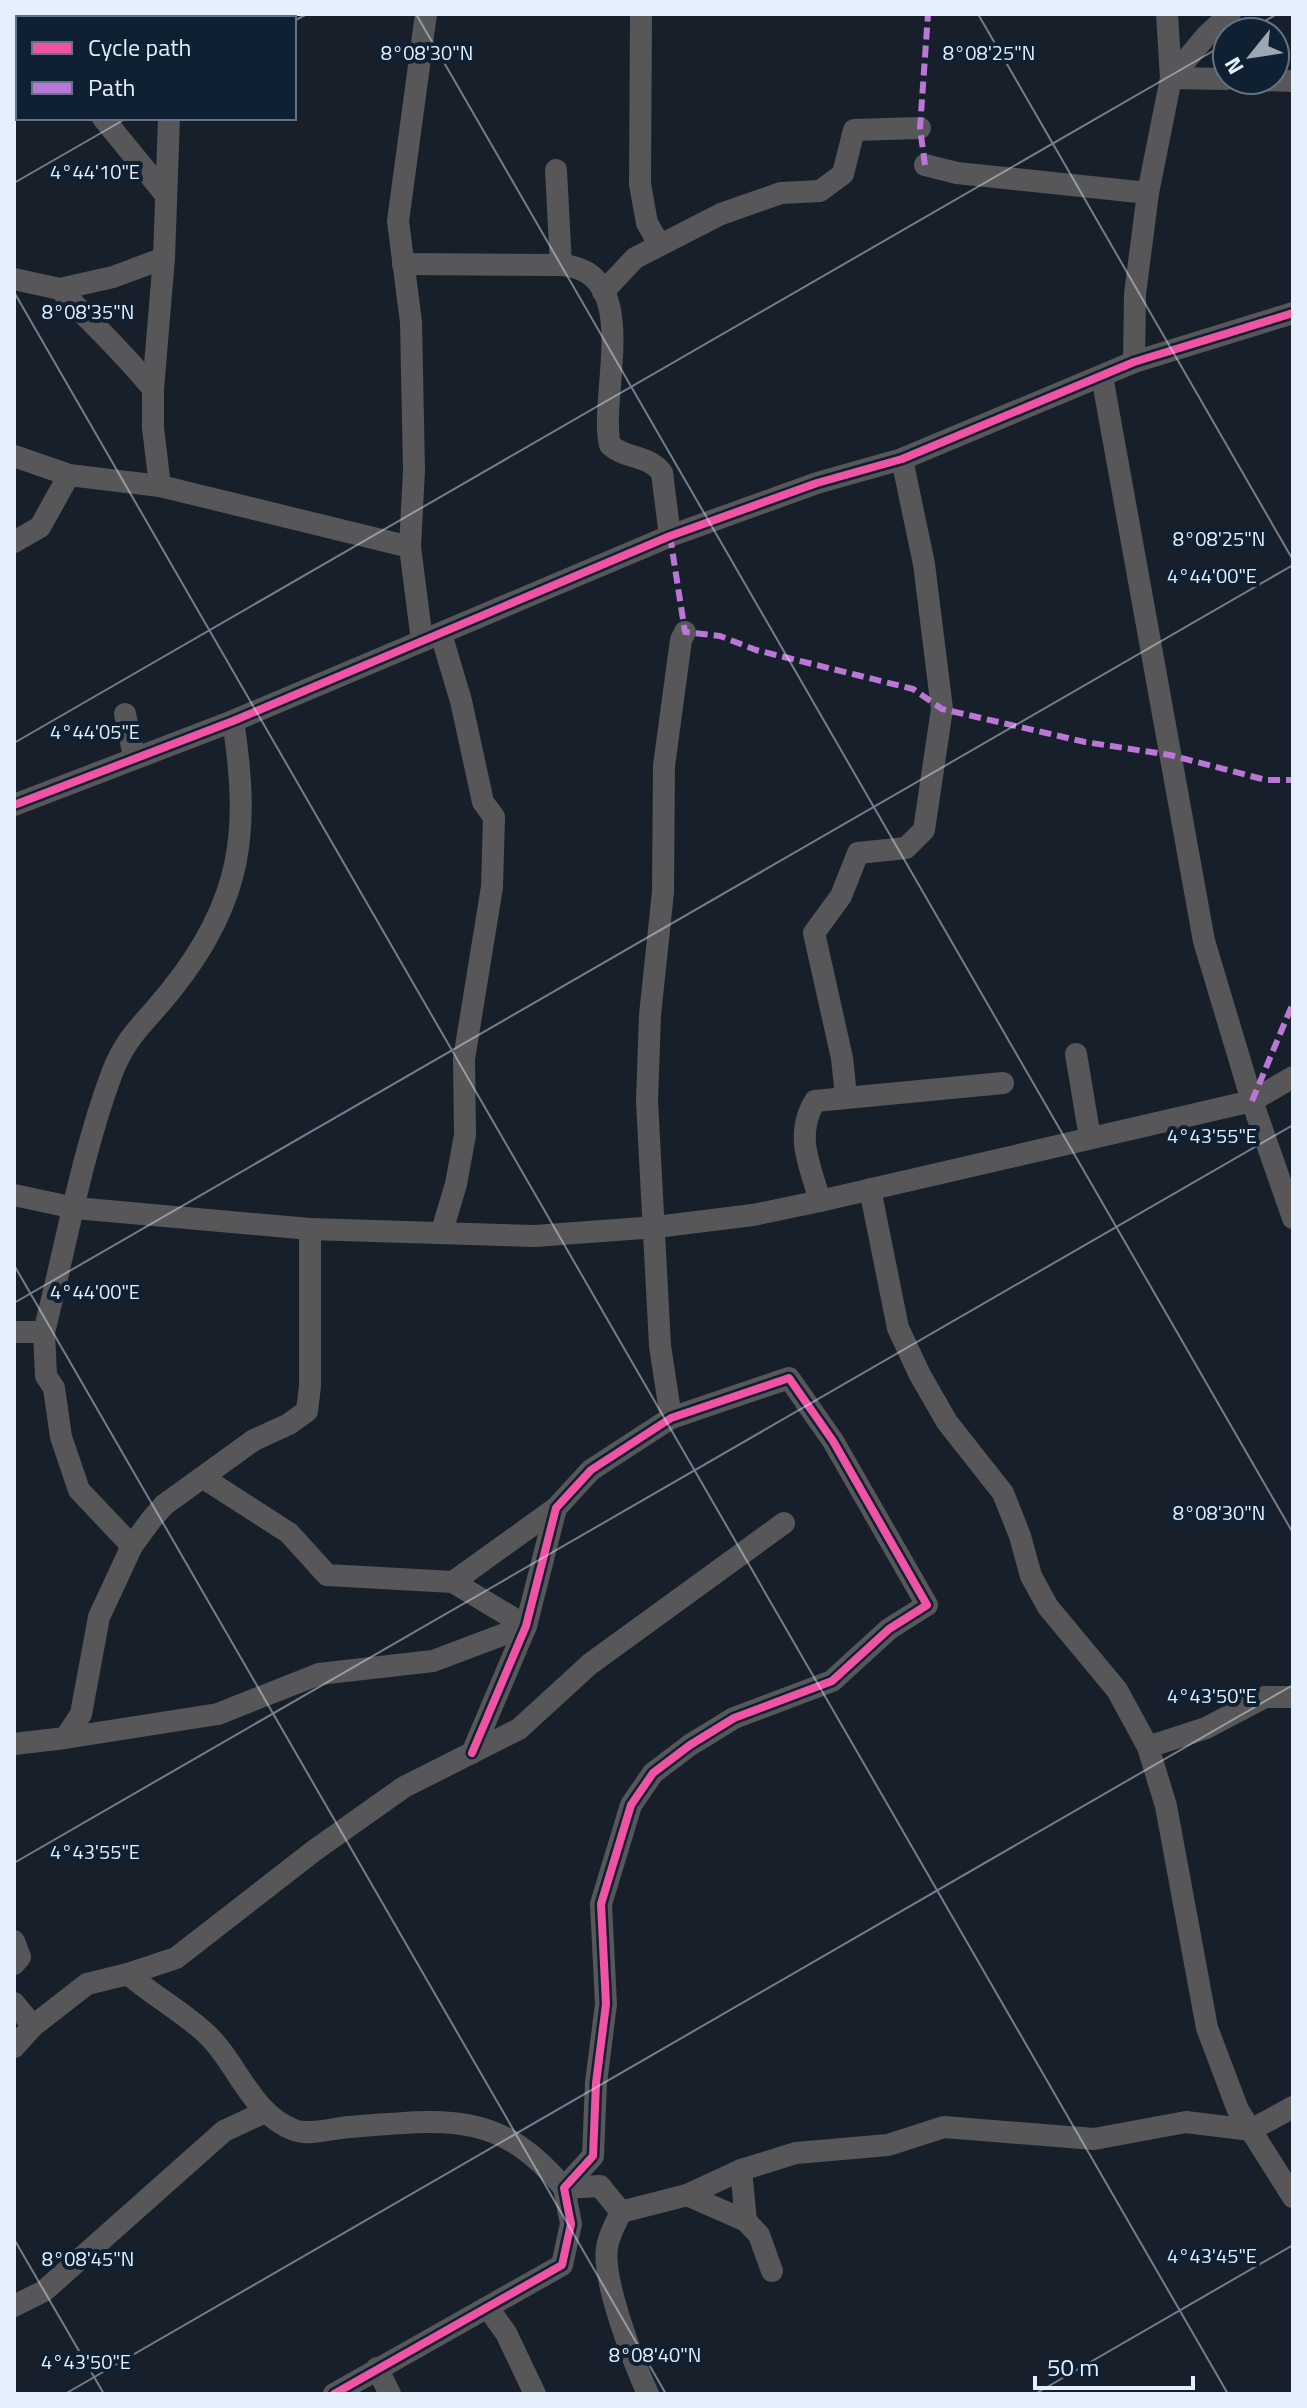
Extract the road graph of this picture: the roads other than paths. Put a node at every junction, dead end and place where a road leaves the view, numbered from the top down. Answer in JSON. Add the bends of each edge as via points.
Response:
{"nodes":[{"id":1,"x":426,"y":14,"type":"edge"},
{"id":2,"x":641,"y":14,"type":"edge"},
{"id":3,"x":1167,"y":14,"type":"edge"},
{"id":4,"x":1230,"y":14,"type":"edge"},
{"id":5,"x":1171,"y":78,"type":"junction"},
{"id":6,"x":1211,"y":79,"type":"edge"},
{"id":7,"x":105,"y":120,"type":"edge"},
{"id":8,"x":169,"y":120,"type":"edge"},
{"id":9,"x":920,"y":128,"type":"dead end"},
{"id":10,"x":925,"y":165,"type":"dead end"},
{"id":11,"x":556,"y":170,"type":"dead end"},
{"id":12,"x":1148,"y":193,"type":"junction"},
{"id":13,"x":165,"y":194,"type":"junction"},
{"id":14,"x":659,"y":244,"type":"junction"},
{"id":15,"x":164,"y":258,"type":"junction"},
{"id":16,"x":403,"y":264,"type":"junction"},
{"id":17,"x":561,"y":265,"type":"junction"},
{"id":18,"x":14,"y":279,"type":"edge"},
{"id":19,"x":60,"y":289,"type":"junction"},
{"id":20,"x":603,"y":292,"type":"junction"},
{"id":21,"x":1293,"y":313,"type":"edge"},
{"id":22,"x":1134,"y":362,"type":"junction"},
{"id":23,"x":1102,"y":376,"type":"junction"},
{"id":24,"x":153,"y":389,"type":"junction"},
{"id":25,"x":14,"y":456,"type":"edge"},
{"id":26,"x":902,"y":459,"type":"junction"},
{"id":27,"x":69,"y":475,"type":"junction"},
{"id":28,"x":160,"y":486,"type":"junction"},
{"id":29,"x":670,"y":536,"type":"junction"},
{"id":30,"x":14,"y":542,"type":"edge"},
{"id":31,"x":410,"y":547,"type":"junction"},
{"id":32,"x":685,"y":632,"type":"dead end"},
{"id":33,"x":432,"y":638,"type":"junction"},
{"id":34,"x":125,"y":714,"type":"dead end"},
{"id":35,"x":233,"y":721,"type":"junction"},
{"id":36,"x":134,"y":756,"type":"junction"},
{"id":37,"x":14,"y":805,"type":"edge"},
{"id":38,"x":1076,"y":1054,"type":"dead end"},
{"id":39,"x":1293,"y":1077,"type":"edge"},
{"id":40,"x":1003,"y":1083,"type":"dead end"},
{"id":41,"x":846,"y":1096,"type":"junction"},
{"id":42,"x":1252,"y":1101,"type":"junction"},
{"id":43,"x":1090,"y":1138,"type":"junction"},
{"id":44,"x":870,"y":1189,"type":"junction"},
{"id":45,"x":14,"y":1195,"type":"edge"},
{"id":46,"x":820,"y":1201,"type":"junction"},
{"id":47,"x":75,"y":1208,"type":"junction"},
{"id":48,"x":1293,"y":1218,"type":"edge"},
{"id":49,"x":656,"y":1227,"type":"junction"},
{"id":50,"x":310,"y":1229,"type":"junction"},
{"id":51,"x":442,"y":1231,"type":"junction"},
{"id":52,"x":14,"y":1332,"type":"edge"},
{"id":53,"x":44,"y":1332,"type":"junction"},
{"id":54,"x":671,"y":1418,"type":"junction"},
{"id":55,"x":205,"y":1479,"type":"junction"},
{"id":56,"x":556,"y":1508,"type":"junction"},
{"id":57,"x":784,"y":1523,"type":"dead end"},
{"id":58,"x":132,"y":1546,"type":"junction"},
{"id":59,"x":453,"y":1582,"type":"junction"},
{"id":60,"x":526,"y":1626,"type":"junction"},
{"id":61,"x":1293,"y":1697,"type":"edge"},
{"id":62,"x":65,"y":1738,"type":"junction"},
{"id":63,"x":14,"y":1744,"type":"edge"},
{"id":64,"x":1148,"y":1747,"type":"junction"},
{"id":65,"x":472,"y":1753,"type":"junction"},
{"id":66,"x":14,"y":1941,"type":"edge"},
{"id":67,"x":14,"y":1964,"type":"edge"},
{"id":68,"x":128,"y":1974,"type":"junction"},
{"id":69,"x":14,"y":2003,"type":"edge"},
{"id":70,"x":33,"y":2026,"type":"junction"},
{"id":71,"x":14,"y":2047,"type":"edge"},
{"id":72,"x":1293,"y":2107,"type":"edge"},
{"id":73,"x":265,"y":2112,"type":"junction"},
{"id":74,"x":1251,"y":2130,"type":"junction"},
{"id":75,"x":741,"y":2170,"type":"junction"},
{"id":76,"x":564,"y":2188,"type":"junction"},
{"id":77,"x":687,"y":2195,"type":"junction"},
{"id":78,"x":1293,"y":2197,"type":"edge"},
{"id":79,"x":621,"y":2212,"type":"junction"},
{"id":80,"x":746,"y":2221,"type":"junction"},
{"id":81,"x":772,"y":2271,"type":"dead end"},
{"id":82,"x":14,"y":2306,"type":"edge"},
{"id":83,"x":488,"y":2308,"type":"junction"},
{"id":84,"x":377,"y":2368,"type":"junction"},
{"id":85,"x":334,"y":2394,"type":"edge"},
{"id":86,"x":390,"y":2394,"type":"edge"},
{"id":87,"x":535,"y":2394,"type":"edge"},
{"id":88,"x":648,"y":2394,"type":"edge"}],
"edges":[{"from":1,"to":16,"type":"street","via":[[398,221]]},
{"from":2,"to":14,"type":"street","via":[[640,184],[647,223]]},
{"from":3,"to":5,"type":"street"},
{"from":4,"to":5,"type":"street"},
{"from":5,"to":6,"type":"street"},
{"from":5,"to":12,"type":"street"},
{"from":7,"to":13,"type":"street"},
{"from":8,"to":13,"type":"street"},
{"from":9,"to":14,"type":"street","via":[[854,130],[843,174],[820,191],[781,193]]},
{"from":10,"to":12,"type":"street"},
{"from":11,"to":17,"type":"street"},
{"from":12,"to":22,"type":"street","via":[[1135,294]]},
{"from":13,"to":15,"type":"street"},
{"from":14,"to":20,"type":"street","via":[[635,258]]},
{"from":15,"to":19,"type":"street"},
{"from":15,"to":24,"type":"street"},
{"from":16,"to":17,"type":"street"},
{"from":16,"to":31,"type":"street","via":[[411,322]]},
{"from":17,"to":20,"type":"street","via":[[585,270]]},
{"from":18,"to":19,"type":"street"},
{"from":19,"to":24,"type":"street"},
{"from":20,"to":29,"type":"street","via":[[612,321],[610,445],[650,461],[662,473]]},
{"from":21,"to":22,"type":"street"},
{"from":22,"to":23,"type":"street"},
{"from":23,"to":26,"type":"street"},
{"from":23,"to":42,"type":"street","via":[[1204,941]]},
{"from":24,"to":28,"type":"street"},
{"from":25,"to":27,"type":"street"},
{"from":26,"to":29,"type":"street"},
{"from":26,"to":41,"type":"street","via":[[917,516],[942,709],[924,830],[906,848],[858,853],[841,896],[814,933]]},
{"from":27,"to":28,"type":"street"},
{"from":27,"to":30,"type":"street","via":[[40,527]]},
{"from":28,"to":31,"type":"street"},
{"from":29,"to":33,"type":"street"},
{"from":31,"to":33,"type":"street"},
{"from":32,"to":49,"type":"street","via":[[664,766],[663,892],[650,1015],[647,1101]]},
{"from":33,"to":35,"type":"street"},
{"from":33,"to":51,"type":"street","via":[[461,701],[483,802],[494,817],[492,887],[464,1059],[465,1135]]},
{"from":34,"to":36,"type":"street"},
{"from":35,"to":36,"type":"street"},
{"from":35,"to":47,"type":"street","via":[[242,780],[241,845],[234,874],[199,951],[125,1043]]},
{"from":36,"to":37,"type":"street"},
{"from":38,"to":43,"type":"street"},
{"from":39,"to":42,"type":"street"},
{"from":40,"to":41,"type":"street"},
{"from":41,"to":46,"type":"street","via":[[815,1101],[804,1120]]},
{"from":42,"to":43,"type":"street"},
{"from":42,"to":48,"type":"street"},
{"from":43,"to":44,"type":"street"},
{"from":44,"to":46,"type":"street"},
{"from":44,"to":64,"type":"street","via":[[898,1328],[920,1375],[947,1422],[1003,1493],[1031,1576],[1048,1607],[1117,1690]]},
{"from":45,"to":47,"type":"street"},
{"from":46,"to":49,"type":"street"},
{"from":47,"to":50,"type":"street"},
{"from":47,"to":53,"type":"street"},
{"from":49,"to":51,"type":"street","via":[[535,1236]]},
{"from":49,"to":54,"type":"street","via":[[660,1346]]},
{"from":50,"to":51,"type":"street"},
{"from":50,"to":55,"type":"street","via":[[307,1411],[254,1440]]},
{"from":52,"to":53,"type":"street"},
{"from":53,"to":58,"type":"street","via":[[42,1362],[54,1388],[61,1437],[79,1490]]},
{"from":54,"to":56,"type":"street","via":[[591,1470]]},
{"from":54,"to":76,"type":"street","via":[[789,1378],[833,1441],[927,1605],[889,1629],[832,1681],[734,1718],[690,1745],[653,1773],[631,1805],[601,1904],[606,2004],[593,2156]]},
{"from":55,"to":58,"type":"street","via":[[164,1505]]},
{"from":55,"to":59,"type":"street","via":[[289,1533],[327,1575]]},
{"from":56,"to":59,"type":"street"},
{"from":56,"to":60,"type":"street"},
{"from":57,"to":65,"type":"street","via":[[590,1664],[519,1729]]},
{"from":58,"to":62,"type":"street","via":[[99,1617],[81,1714]]},
{"from":59,"to":60,"type":"street"},
{"from":60,"to":62,"type":"street","via":[[433,1661],[319,1674],[218,1714]]},
{"from":60,"to":65,"type":"street"},
{"from":61,"to":64,"type":"street","via":[[1265,1697],[1206,1728]]},
{"from":62,"to":63,"type":"street"},
{"from":64,"to":74,"type":"street","via":[[1166,1806],[1207,2028],[1238,2110]]},
{"from":65,"to":68,"type":"street","via":[[404,1787],[176,1958]]},
{"from":66,"to":67,"type":"street","via":[[20,1957]]},
{"from":68,"to":70,"type":"street","via":[[87,1984]]},
{"from":68,"to":73,"type":"street","via":[[202,2029]]},
{"from":69,"to":70,"type":"street"},
{"from":70,"to":71,"type":"street"},
{"from":72,"to":74,"type":"street"},
{"from":73,"to":76,"type":"street","via":[[297,2132],[413,2122],[483,2126],[520,2144]]},
{"from":73,"to":82,"type":"street","via":[[224,2131],[44,2291]]},
{"from":74,"to":75,"type":"street","via":[[1186,2122],[1094,2139],[944,2127],[888,2145],[796,2153]]},
{"from":74,"to":78,"type":"street"},
{"from":75,"to":77,"type":"street"},
{"from":75,"to":80,"type":"street"},
{"from":76,"to":79,"type":"street","via":[[600,2186]]},
{"from":76,"to":83,"type":"street","via":[[571,2224],[562,2265]]},
{"from":77,"to":79,"type":"street"},
{"from":77,"to":80,"type":"street"},
{"from":79,"to":88,"type":"street","via":[[607,2247],[607,2268]]},
{"from":80,"to":81,"type":"street","via":[[759,2235]]},
{"from":83,"to":84,"type":"street"},
{"from":83,"to":87,"type":"street"},
{"from":84,"to":85,"type":"street"},
{"from":84,"to":86,"type":"street"}]}
